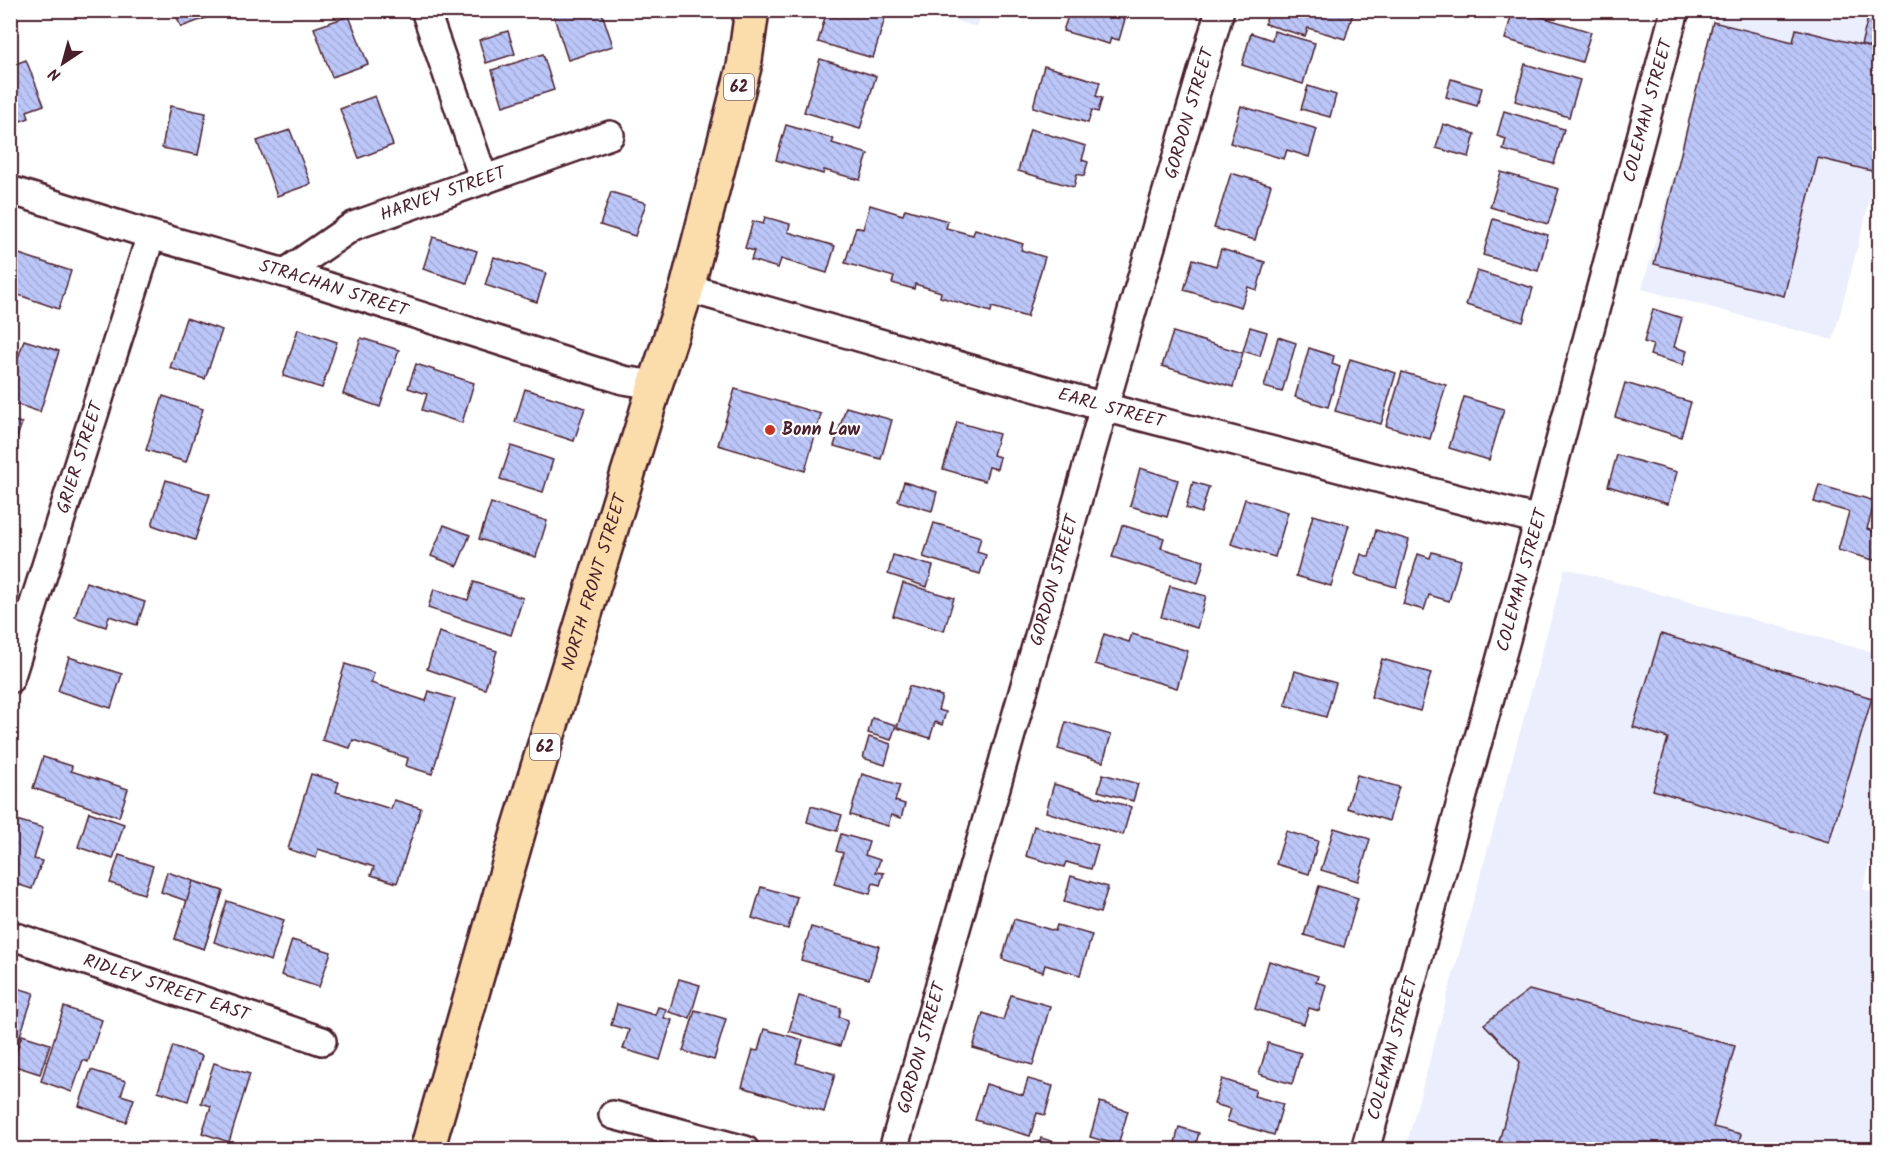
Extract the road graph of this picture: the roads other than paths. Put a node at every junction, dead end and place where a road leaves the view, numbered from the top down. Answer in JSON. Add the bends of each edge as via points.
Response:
{"nodes":[{"id":1,"x":424,"y":10,"type":"edge"},
{"id":2,"x":752,"y":10,"type":"edge"},
{"id":3,"x":1220,"y":10,"type":"edge"},
{"id":4,"x":1675,"y":10,"type":"edge"},
{"id":5,"x":610,"y":135,"type":"dead end"},
{"id":6,"x":484,"y":180,"type":"junction"},
{"id":7,"x":10,"y":190,"type":"edge"},
{"id":8,"x":151,"y":235,"type":"junction"},
{"id":9,"x":285,"y":273,"type":"junction"},
{"id":10,"x":687,"y":288,"type":"junction"},
{"id":11,"x":655,"y":385,"type":"junction"},
{"id":12,"x":1104,"y":407,"type":"junction"},
{"id":13,"x":1539,"y":520,"type":"junction"},
{"id":14,"x":10,"y":679,"type":"edge"},
{"id":15,"x":10,"y":935,"type":"edge"},
{"id":16,"x":322,"y":1041,"type":"dead end"},
{"id":17,"x":613,"y":1115,"type":"dead end"},
{"id":18,"x":427,"y":1149,"type":"edge"},
{"id":19,"x":745,"y":1149,"type":"edge"},
{"id":20,"x":893,"y":1149,"type":"edge"},
{"id":21,"x":1365,"y":1149,"type":"edge"}],
"edges":[{"from":1,"to":6,"type":"street"},
{"from":2,"to":10,"type":"main road","name":"NORTH FRONT STREET","number":"62","via":[[744,67]]},
{"from":3,"to":12,"type":"street","name":"GORDON STREET"},
{"from":4,"to":13,"type":"street","name":"COLEMAN STREET"},
{"from":5,"to":6,"type":"street","name":"HARVEY STREET"},
{"from":6,"to":9,"type":"street","name":"HARVEY STREET","via":[[353,226]]},
{"from":7,"to":8,"type":"street","name":"STRACHAN STREET"},
{"from":8,"to":9,"type":"street","name":"STRACHAN STREET"},
{"from":8,"to":14,"type":"street","name":"GRIER STREET"},
{"from":9,"to":11,"type":"street","name":"STRACHAN STREET","via":[[623,380]]},
{"from":10,"to":11,"type":"main road","name":"NORTH FRONT STREET","number":"62"},
{"from":10,"to":12,"type":"street","name":"EARL STREET"},
{"from":11,"to":18,"type":"main road","name":"NORTH FRONT STREET","number":"62","via":[[520,826]]},
{"from":12,"to":13,"type":"street","name":"EARL STREET"},
{"from":12,"to":20,"type":"street","name":"GORDON STREET"},
{"from":13,"to":21,"type":"street","name":"COLEMAN STREET"},
{"from":15,"to":16,"type":"street","name":"RIDLEY STREET EAST"},
{"from":17,"to":19,"type":"street"}]}
